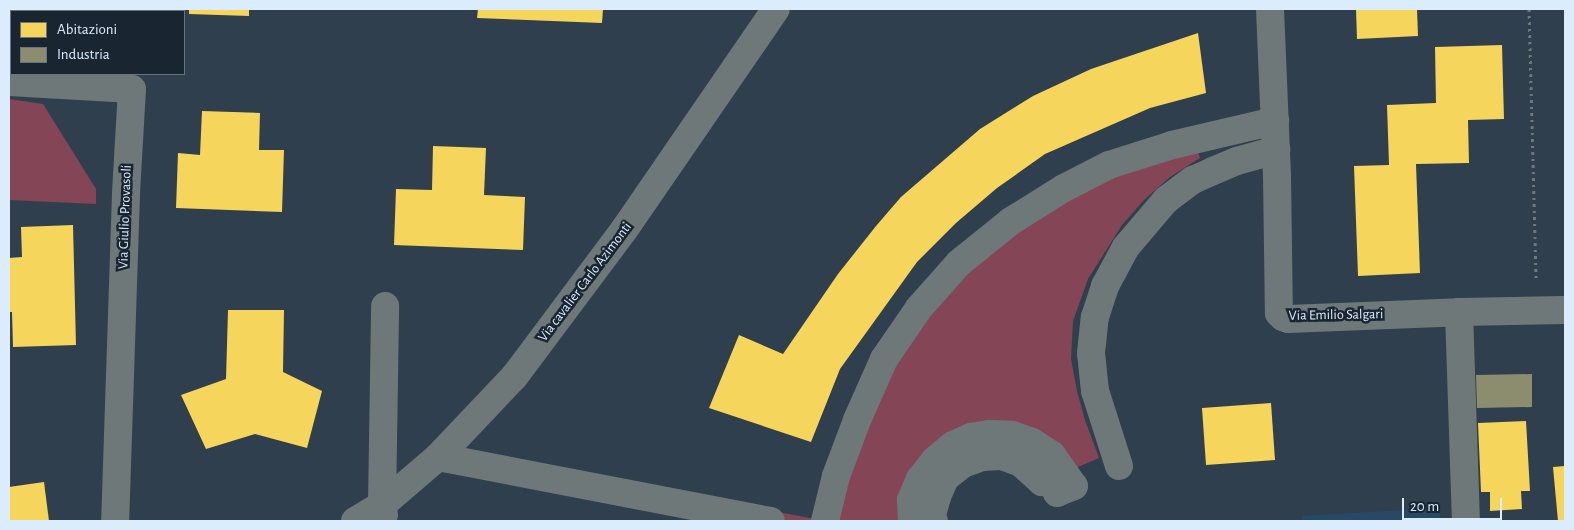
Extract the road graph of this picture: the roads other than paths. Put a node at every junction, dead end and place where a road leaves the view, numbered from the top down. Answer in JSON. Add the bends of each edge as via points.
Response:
{"nodes":[{"id":1,"x":776,"y":9,"type":"edge"},
{"id":2,"x":1270,"y":9,"type":"edge"},
{"id":3,"x":10,"y":56,"type":"edge"},
{"id":4,"x":1275,"y":121,"type":"junction"},
{"id":5,"x":1276,"y":150,"type":"junction"},
{"id":6,"x":385,"y":306,"type":"dead end"},
{"id":7,"x":1565,"y":310,"type":"edge"},
{"id":8,"x":1459,"y":312,"type":"junction"},
{"id":9,"x":438,"y":457,"type":"junction"},
{"id":10,"x":1119,"y":466,"type":"dead end"},
{"id":11,"x":383,"y":513,"type":"edge"},
{"id":12,"x":116,"y":521,"type":"edge"},
{"id":13,"x":355,"y":521,"type":"edge"},
{"id":14,"x":771,"y":521,"type":"edge"},
{"id":15,"x":825,"y":521,"type":"edge"},
{"id":16,"x":912,"y":521,"type":"edge"},
{"id":17,"x":934,"y":521,"type":"edge"},
{"id":18,"x":1466,"y":521,"type":"edge"}],
"edges":[{"from":1,"to":9,"type":"street","name":"Via cavalier Carlo Azimonti","via":[[624,230],[514,377]]},
{"from":2,"to":4,"type":"street","name":"Via Emilio Salgari"},
{"from":3,"to":12,"type":"street","name":"Via Giulio Provasoli","via":[[9,82],[132,89],[125,204]]},
{"from":4,"to":5,"type":"street","name":"Via Emilio Salgari"},
{"from":4,"to":15,"type":"street","via":[[1172,145],[1109,165],[1011,221],[959,263],[919,308],[884,359],[836,476]]},
{"from":5,"to":8,"type":"street","name":"Via Emilio Salgari","via":[[1279,313],[1283,317]]},
{"from":5,"to":10,"type":"street","via":[[1236,161],[1193,180],[1166,200],[1126,247],[1105,286],[1095,317],[1091,353],[1096,391]]},
{"from":6,"to":11,"type":"street"},
{"from":7,"to":8,"type":"street","name":"Via Emilio Salgari"},
{"from":8,"to":18,"type":"street"},
{"from":9,"to":11,"type":"street","name":"Via cavalier Carlo Azimonti"},
{"from":9,"to":14,"type":"street"},
{"from":11,"to":13,"type":"street","name":"Via cavalier Carlo Azimonti"},
{"from":16,"to":17,"type":"street","via":[[911,500],[920,479],[953,444],[971,437],[990,434],[1032,442],[1052,455],[1074,486],[1056,493],[1050,478],[1042,482],[1021,463],[1002,456],[982,457],[963,464],[945,478],[932,515]]}]}
